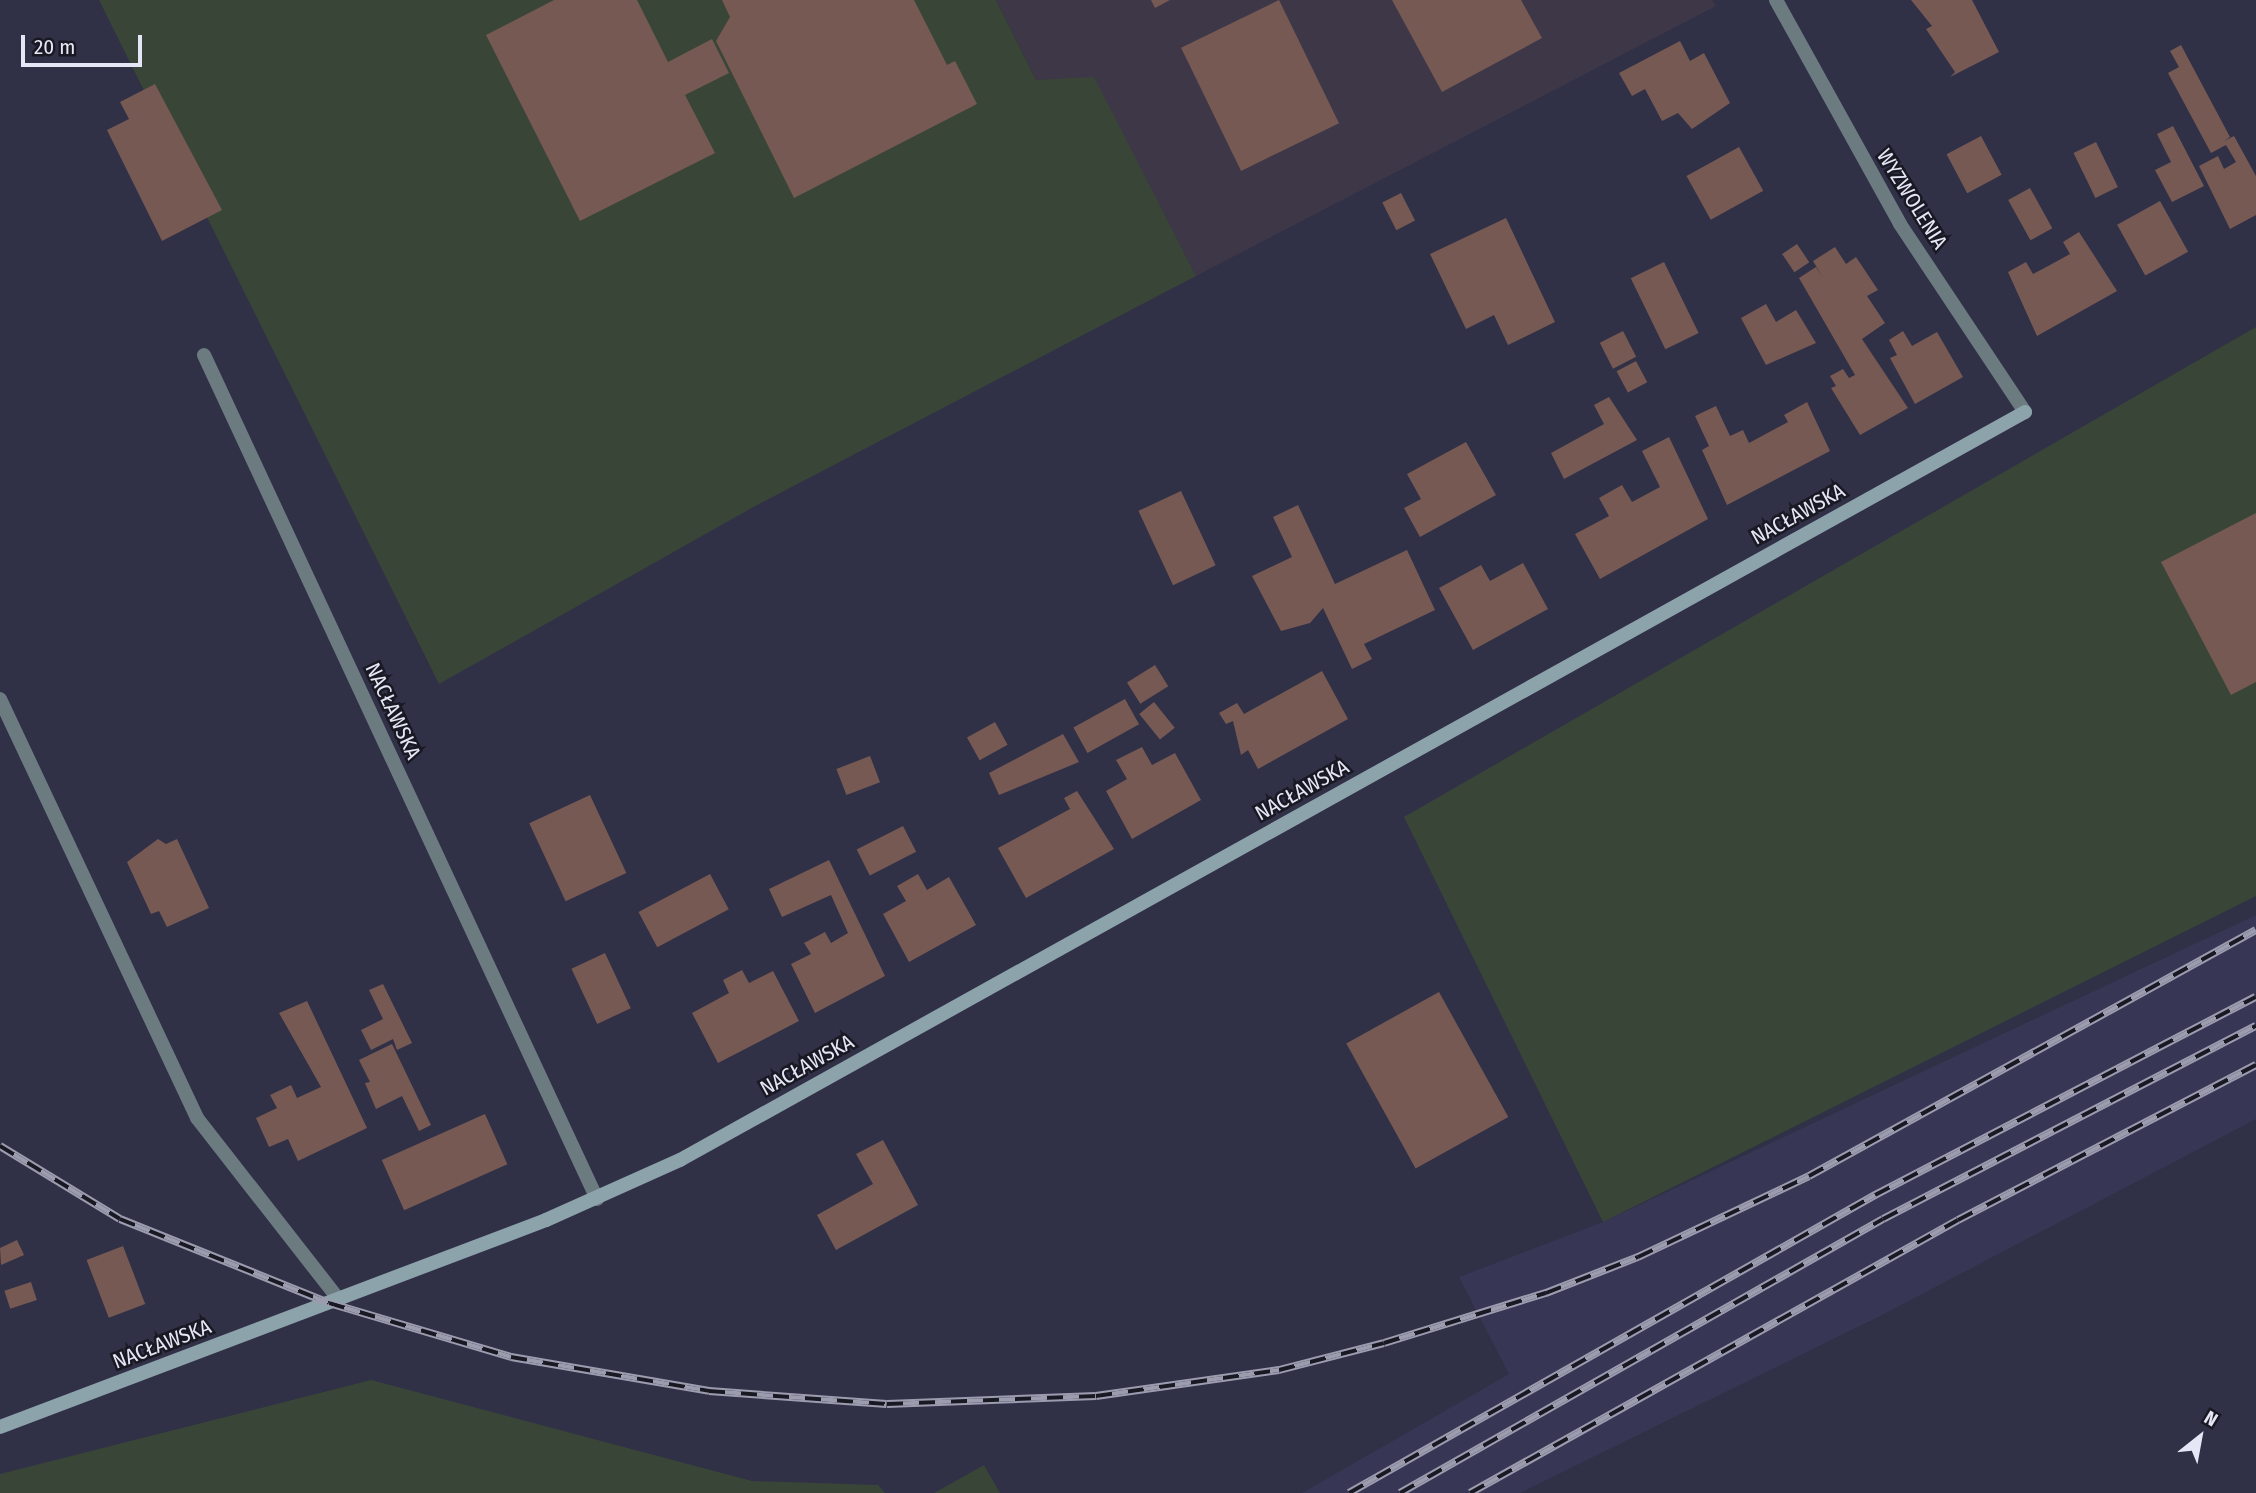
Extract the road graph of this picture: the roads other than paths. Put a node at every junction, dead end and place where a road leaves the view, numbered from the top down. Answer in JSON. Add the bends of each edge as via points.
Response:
{"nodes":[{"id":1,"x":1776,"y":0,"type":"edge"},
{"id":2,"x":204,"y":355,"type":"dead end"},
{"id":3,"x":2025,"y":412,"type":"joint"},
{"id":4,"x":0,"y":699,"type":"edge"},
{"id":5,"x":597,"y":1199,"type":"junction"},
{"id":6,"x":339,"y":1300,"type":"junction"},
{"id":7,"x":0,"y":1427,"type":"edge"}],
"edges":[{"from":1,"to":3,"type":"street","name":"WYZWOLENIA","via":[[1900,224]]},
{"from":2,"to":5,"type":"street","name":"NACŁAWSKA"},
{"from":3,"to":5,"type":"street","name":"NACŁAWSKA","via":[[680,1160]]},
{"from":4,"to":6,"type":"street","via":[[197,1118]]},
{"from":5,"to":6,"type":"street","name":"NACŁAWSKA"},
{"from":6,"to":7,"type":"street","name":"NACŁAWSKA"}]}
